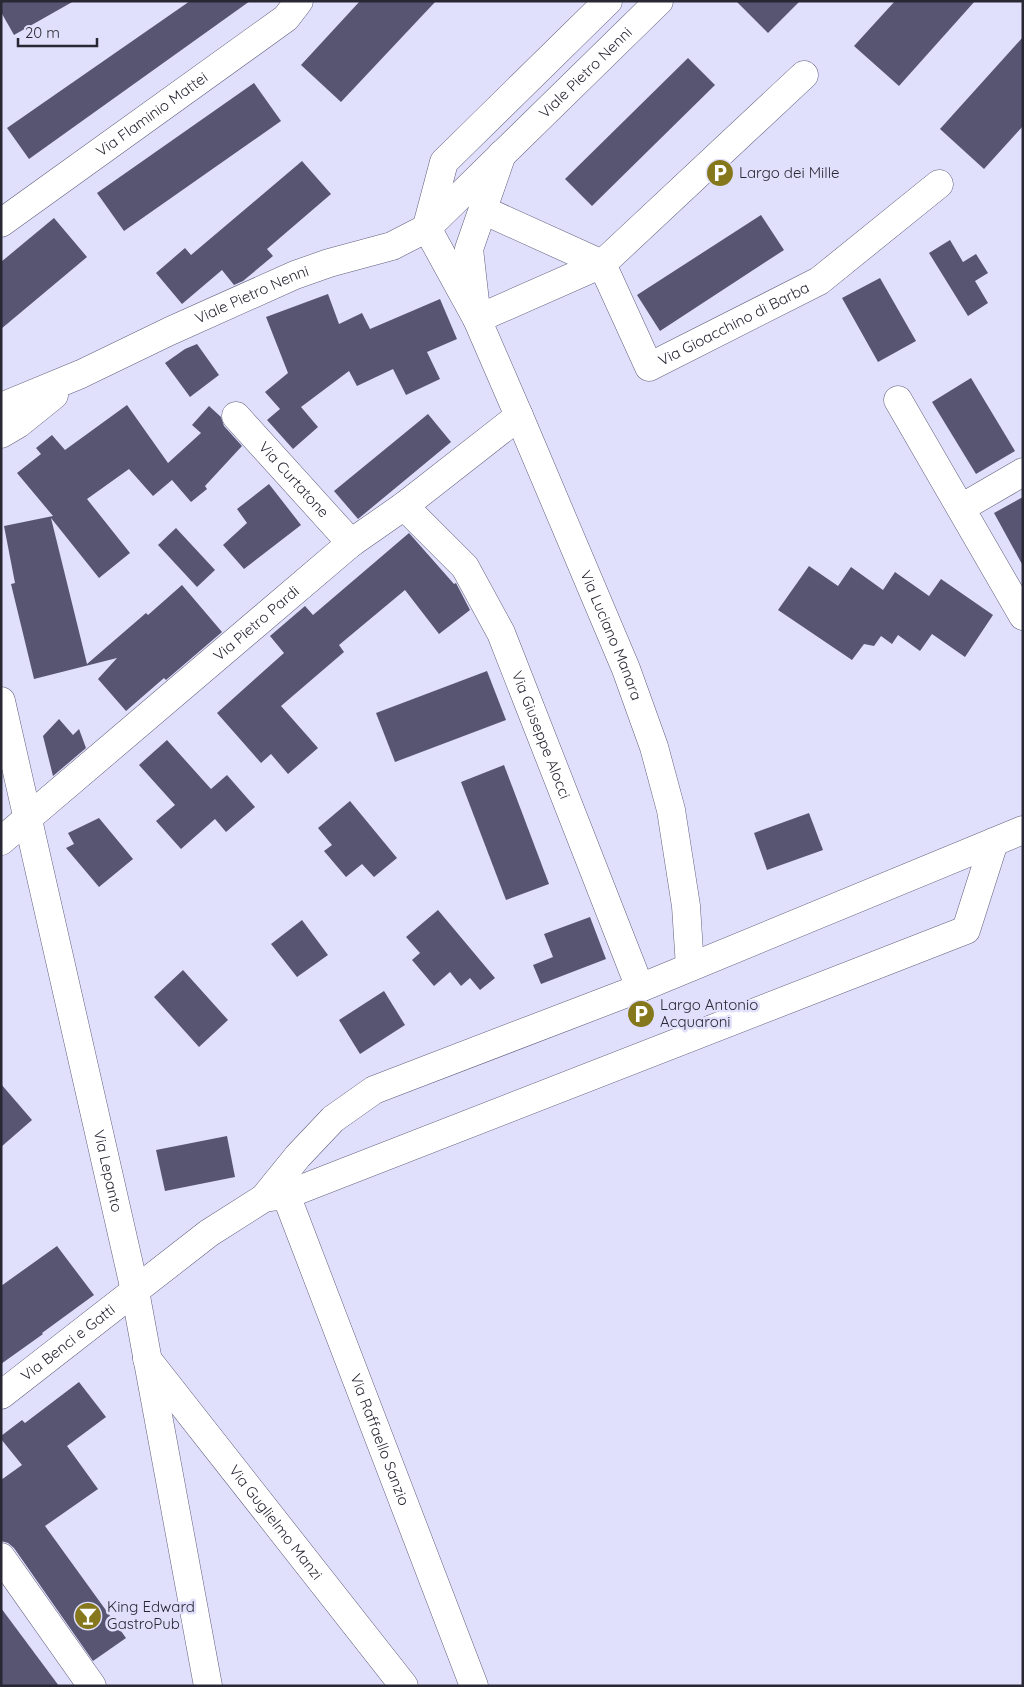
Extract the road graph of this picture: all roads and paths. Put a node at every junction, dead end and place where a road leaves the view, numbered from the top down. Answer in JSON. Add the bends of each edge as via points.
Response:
{"nodes":[{"id":1,"x":298,"y":1,"type":"edge"},
{"id":2,"x":608,"y":1,"type":"edge"},
{"id":3,"x":659,"y":1,"type":"edge"},
{"id":4,"x":804,"y":75,"type":"dead end"},
{"id":5,"x":502,"y":154,"type":"junction"},
{"id":6,"x":939,"y":184,"type":"dead end"},
{"id":7,"x":483,"y":210,"type":"junction"},
{"id":8,"x":1,"y":223,"type":"edge"},
{"id":9,"x":427,"y":228,"type":"junction"},
{"id":10,"x":602,"y":264,"type":"junction"},
{"id":11,"x":477,"y":319,"type":"junction"},
{"id":12,"x":80,"y":374,"type":"junction"},
{"id":13,"x":898,"y":400,"type":"dead end"},
{"id":14,"x":1,"y":407,"type":"edge"},
{"id":15,"x":236,"y":416,"type":"dead end"},
{"id":16,"x":519,"y":416,"type":"junction"},
{"id":17,"x":1,"y":434,"type":"edge"},
{"id":18,"x":1023,"y":472,"type":"edge"},
{"id":19,"x":404,"y":506,"type":"junction"},
{"id":20,"x":961,"y":508,"type":"junction"},
{"id":21,"x":351,"y":543,"type":"junction"},
{"id":22,"x":1023,"y":616,"type":"edge"},
{"id":23,"x":1,"y":701,"type":"edge"},
{"id":24,"x":28,"y":818,"type":"junction"},
{"id":25,"x":1023,"y":830,"type":"edge"},
{"id":26,"x":1,"y":841,"type":"edge"},
{"id":27,"x":994,"y":842,"type":"junction"},
{"id":28,"x":690,"y":966,"type":"junction"},
{"id":29,"x":640,"y":988,"type":"junction"},
{"id":30,"x":275,"y":1196,"type":"junction"},
{"id":31,"x":135,"y":1291,"type":"junction"},
{"id":32,"x":147,"y":1359,"type":"junction"},
{"id":33,"x":1,"y":1395,"type":"edge"},
{"id":34,"x":1,"y":1557,"type":"edge"},
{"id":35,"x":92,"y":1686,"type":"edge"},
{"id":36,"x":208,"y":1686,"type":"edge"},
{"id":37,"x":404,"y":1686,"type":"edge"},
{"id":38,"x":474,"y":1686,"type":"edge"}],
"edges":[{"from":1,"to":8,"type":"street","name":"Via Flaminio Mattei","via":[[286,18]]},
{"from":2,"to":9,"type":"street","via":[[444,162]]},
{"from":3,"to":5,"type":"street","name":"Viale Pietro Nenni"},
{"from":4,"to":10,"type":"street"},
{"from":5,"to":7,"type":"street"},
{"from":5,"to":9,"type":"street","name":"Viale Pietro Nenni"},
{"from":6,"to":10,"type":"street","name":"Via Gioacchino di Barba","via":[[819,280],[650,368]]},
{"from":7,"to":10,"type":"street"},
{"from":7,"to":11,"type":"street","via":[[470,249]]},
{"from":9,"to":11,"type":"street"},
{"from":9,"to":12,"type":"street","name":"Viale Pietro Nenni","via":[[392,246],[295,275]]},
{"from":10,"to":11,"type":"street"},
{"from":11,"to":16,"type":"street","name":"Via Luciano Manara"},
{"from":12,"to":14,"type":"street","name":"Viale Pietro Nenni"},
{"from":12,"to":17,"type":"street","name":"Viale Pietro Nenni"},
{"from":13,"to":20,"type":"street"},
{"from":15,"to":21,"type":"street","name":"Via Curtatone"},
{"from":16,"to":19,"type":"street","name":"Via Pietro Pardi"},
{"from":16,"to":28,"type":"street","name":"Via Luciano Manara","via":[[626,669],[654,747],[671,810],[686,906]]},
{"from":18,"to":20,"type":"street"},
{"from":19,"to":21,"type":"street","name":"Via Pietro Pardi"},
{"from":19,"to":29,"type":"street","name":"Via Giuseppe Alocci","via":[[465,567],[500,633]]},
{"from":20,"to":22,"type":"street"},
{"from":21,"to":24,"type":"street","name":"Via Pietro Pardi"},
{"from":23,"to":24,"type":"street","name":"Via Lepanto"},
{"from":24,"to":26,"type":"street","name":"Via Pietro Pardi"},
{"from":24,"to":31,"type":"street","name":"Via Lepanto"},
{"from":25,"to":27,"type":"street"},
{"from":27,"to":28,"type":"street"},
{"from":27,"to":30,"type":"street","via":[[966,930]]},
{"from":28,"to":29,"type":"street"},
{"from":29,"to":30,"type":"street","via":[[374,1090],[333,1119],[298,1156]]},
{"from":30,"to":31,"type":"street","via":[[209,1233]]},
{"from":30,"to":38,"type":"street","name":"Via Raffaello Sanzio"},
{"from":31,"to":32,"type":"street","name":"Via Lepanto"},
{"from":31,"to":33,"type":"street","name":"Via Benci e Gatti"},
{"from":32,"to":36,"type":"street","name":"Via Lepanto"},
{"from":32,"to":37,"type":"street","name":"Via Guglielmo Manzi"},
{"from":34,"to":35,"type":"street"}]}
